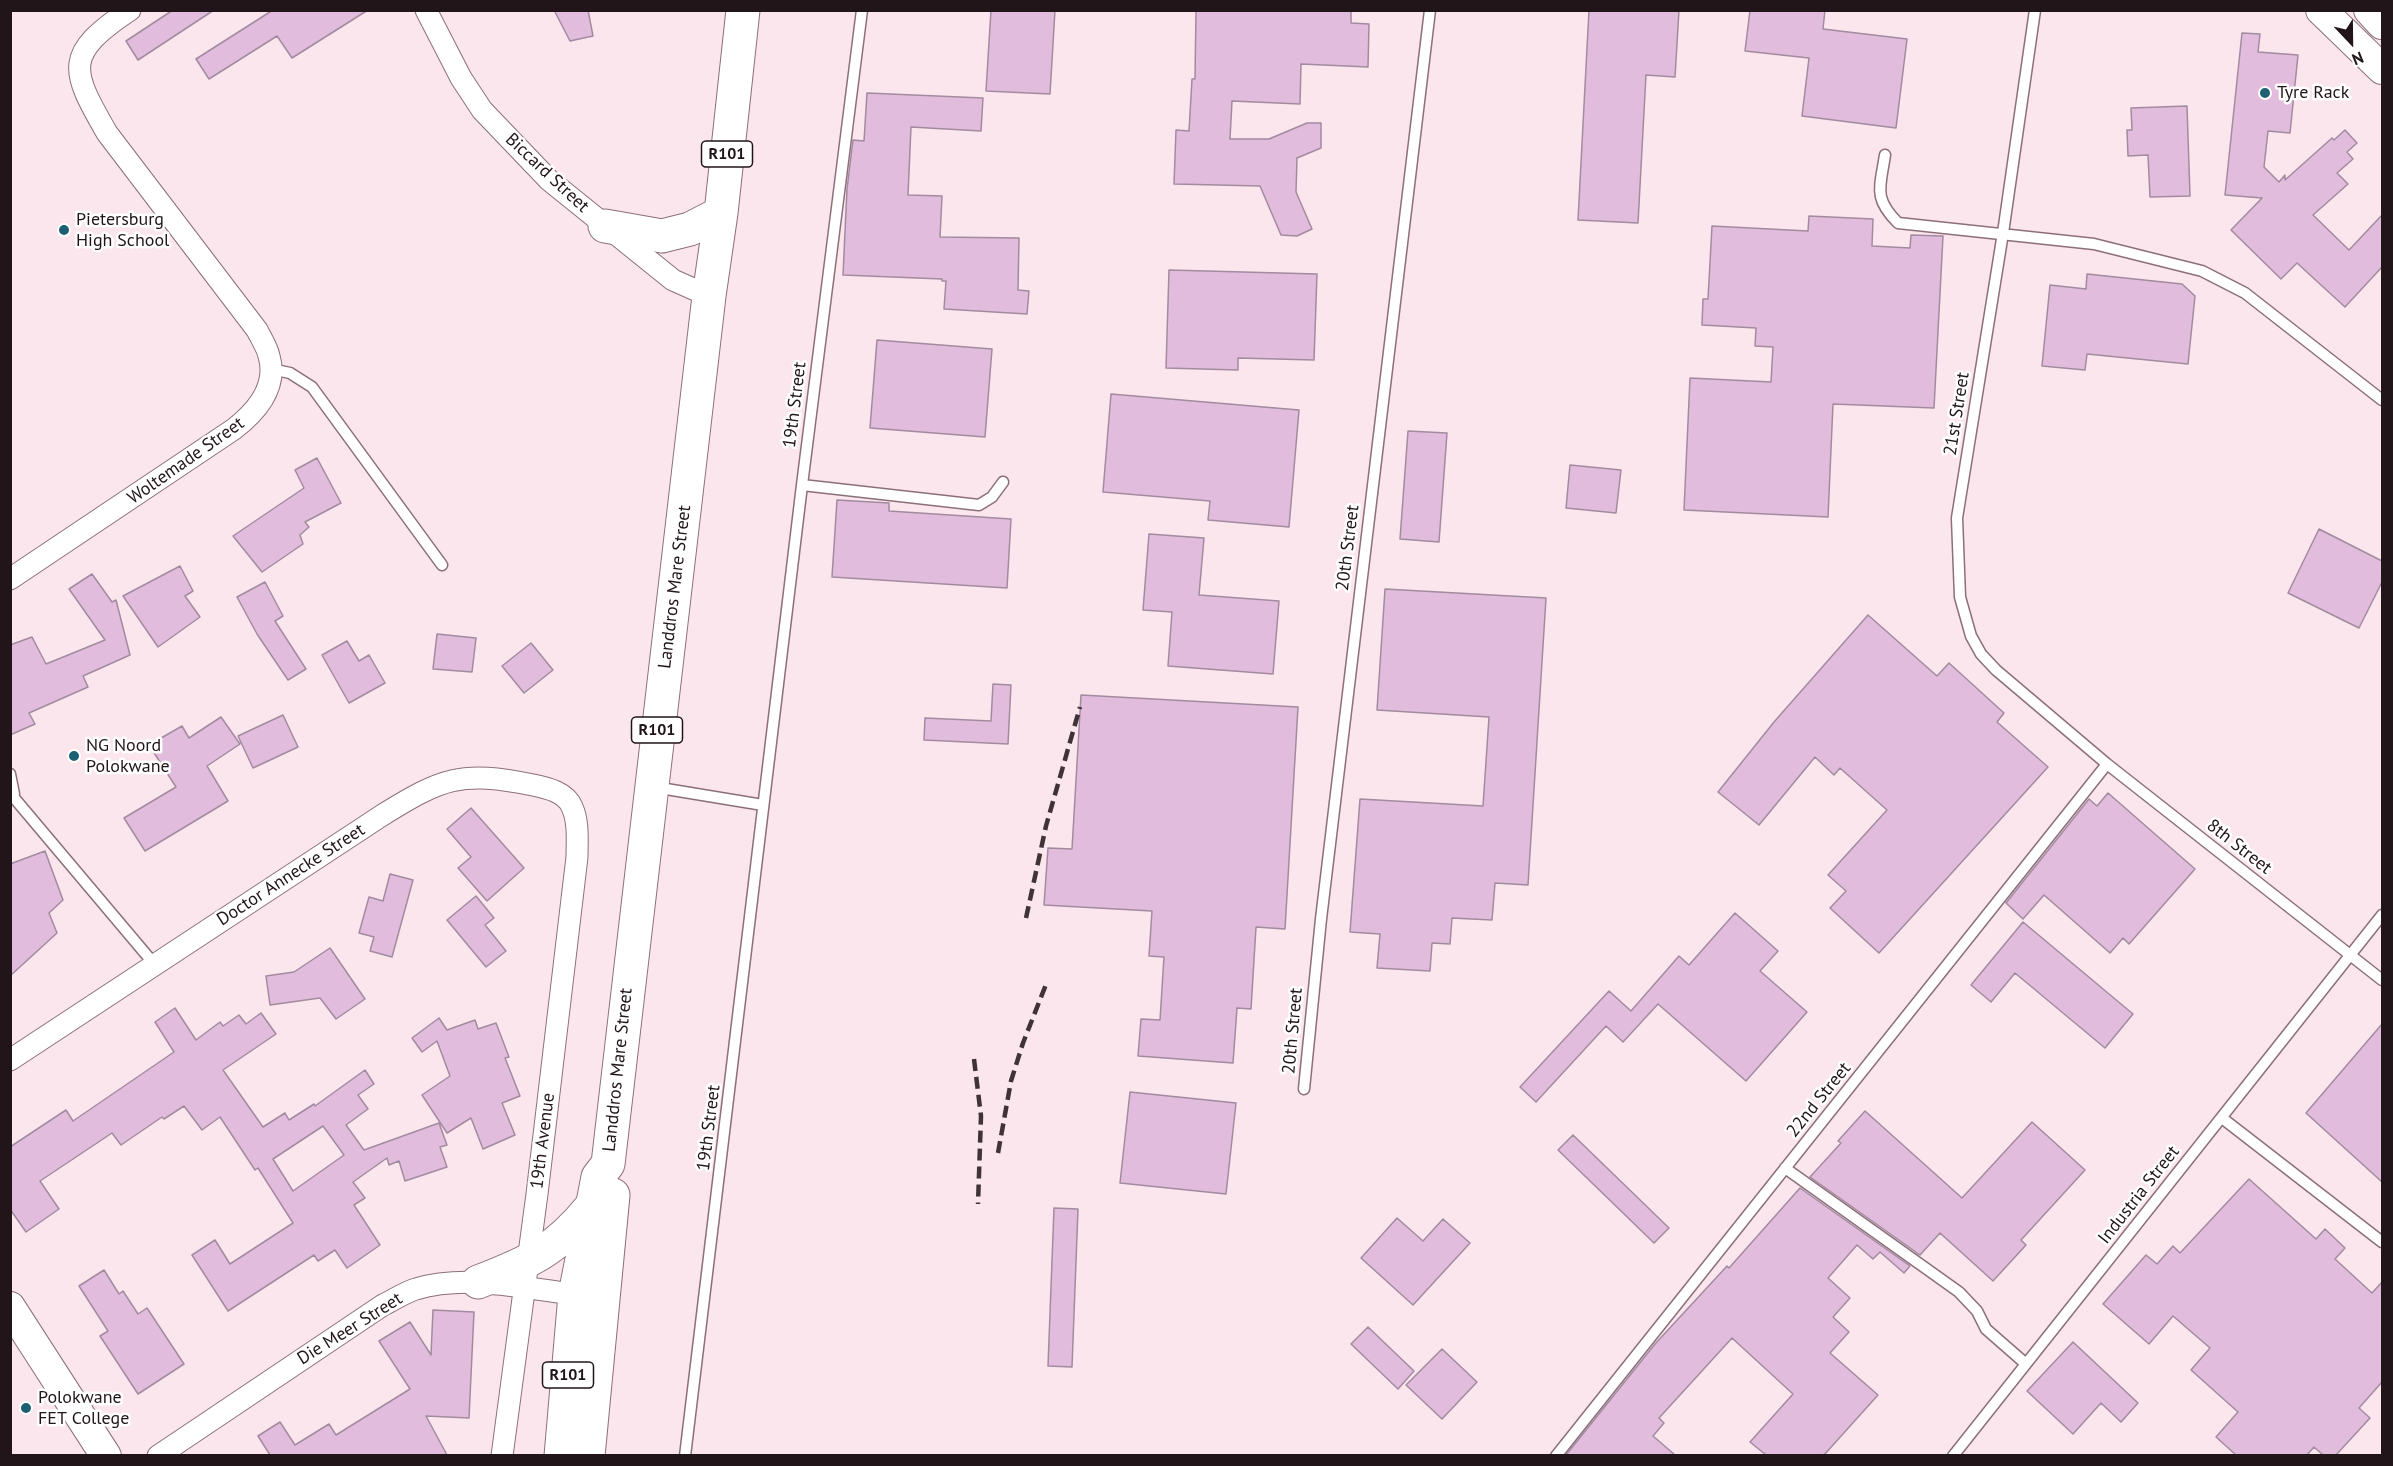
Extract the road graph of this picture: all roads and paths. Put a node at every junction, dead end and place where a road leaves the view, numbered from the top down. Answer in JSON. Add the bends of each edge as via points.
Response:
{"nodes":[{"id":1,"x":130,"y":10,"type":"edge"},
{"id":2,"x":426,"y":10,"type":"edge"},
{"id":3,"x":743,"y":10,"type":"edge"},
{"id":4,"x":862,"y":10,"type":"edge"},
{"id":5,"x":1430,"y":10,"type":"edge"},
{"id":6,"x":2035,"y":10,"type":"edge"},
{"id":7,"x":2321,"y":10,"type":"edge"},
{"id":8,"x":2369,"y":10,"type":"edge"},
{"id":9,"x":2382,"y":24,"type":"edge"},
{"id":10,"x":2382,"y":69,"type":"edge"},
{"id":11,"x":1885,"y":155,"type":"dead end"},
{"id":12,"x":721,"y":213,"type":"junction"},
{"id":13,"x":605,"y":226,"type":"junction"},
{"id":14,"x":2003,"y":233,"type":"junction"},
{"id":15,"x":709,"y":296,"type":"junction"},
{"id":16,"x":270,"y":369,"type":"junction"},
{"id":17,"x":2382,"y":400,"type":"edge"},
{"id":18,"x":1004,"y":482,"type":"dead end"},
{"id":19,"x":802,"y":485,"type":"junction"},
{"id":20,"x":442,"y":565,"type":"dead end"},
{"id":21,"x":10,"y":579,"type":"edge"},
{"id":22,"x":2108,"y":764,"type":"junction"},
{"id":23,"x":10,"y":774,"type":"edge"},
{"id":24,"x":650,"y":787,"type":"junction"},
{"id":25,"x":12,"y":794,"type":"edge"},
{"id":26,"x":763,"y":805,"type":"junction"},
{"id":27,"x":577,"y":826,"type":"joint"},
{"id":28,"x":2382,"y":915,"type":"edge"},
{"id":29,"x":2351,"y":956,"type":"junction"},
{"id":30,"x":155,"y":965,"type":"junction"},
{"id":31,"x":2382,"y":980,"type":"edge"},
{"id":32,"x":10,"y":1060,"type":"edge"},
{"id":33,"x":1304,"y":1089,"type":"dead end"},
{"id":34,"x":2222,"y":1118,"type":"junction"},
{"id":35,"x":608,"y":1164,"type":"junction"},
{"id":36,"x":1785,"y":1168,"type":"junction"},
{"id":37,"x":591,"y":1207,"type":"junction"},
{"id":38,"x":2382,"y":1242,"type":"edge"},
{"id":39,"x":525,"y":1276,"type":"junction"},
{"id":40,"x":478,"y":1282,"type":"joint"},
{"id":41,"x":589,"y":1296,"type":"junction"},
{"id":42,"x":10,"y":1307,"type":"edge"},
{"id":43,"x":2025,"y":1364,"type":"junction"},
{"id":44,"x":106,"y":1455,"type":"edge"},
{"id":45,"x":158,"y":1455,"type":"edge"},
{"id":46,"x":502,"y":1455,"type":"edge"},
{"id":47,"x":561,"y":1455,"type":"edge"},
{"id":48,"x":588,"y":1455,"type":"edge"},
{"id":49,"x":685,"y":1455,"type":"edge"},
{"id":50,"x":1556,"y":1455,"type":"edge"},
{"id":51,"x":1953,"y":1455,"type":"edge"}],
"edges":[{"from":1,"to":16,"type":"street","via":[[87,45],[81,58],[80,78],[88,100],[107,133],[257,330],[269,356]]},
{"from":2,"to":13,"type":"street","name":"Biccard Street","via":[[482,110],[549,180]]},
{"from":3,"to":12,"type":"main road","name":"Landdros Mare Street","number":"R101"},
{"from":4,"to":19,"type":"lane","name":"19th Street"},
{"from":5,"to":33,"type":"lane","name":"20th Street","via":[[1320,919]]},
{"from":6,"to":14,"type":"lane","name":"21st Street"},
{"from":7,"to":10,"type":"street"},
{"from":8,"to":9,"type":"street"},
{"from":11,"to":14,"type":"lane","via":[[1879,195],[1885,210],[1898,223]]},
{"from":12,"to":13,"type":"main road","via":[[690,229],[662,236]]},
{"from":12,"to":15,"type":"main road","name":"Landdros Mare Street","number":"R101"},
{"from":13,"to":15,"type":"street","name":"Biccard Street","via":[[674,280]]},
{"from":14,"to":17,"type":"lane","via":[[2094,244],[2202,271],[2245,292]]},
{"from":14,"to":22,"type":"lane","name":"21st Street","via":[[1957,518],[1960,597],[1971,636],[1981,654]]},
{"from":15,"to":24,"type":"main road","name":"Landdros Mare Street","number":"R101"},
{"from":16,"to":20,"type":"lane","via":[[290,373],[312,387]]},
{"from":16,"to":21,"type":"street","name":"Woltemade Street","via":[[270,384],[254,413],[186,463]]},
{"from":18,"to":19,"type":"lane","via":[[979,506]]},
{"from":19,"to":26,"type":"lane","name":"19th Street"},
{"from":22,"to":29,"type":"lane","name":"8th Street"},
{"from":22,"to":36,"type":"lane","name":"22nd Street"},
{"from":23,"to":25,"type":"lane"},
{"from":24,"to":26,"type":"lane"},
{"from":24,"to":35,"type":"main road","name":"Landdros Mare Street","number":"R101"},
{"from":25,"to":30,"type":"lane"},
{"from":26,"to":49,"type":"lane","name":"19th Street"},
{"from":27,"to":30,"type":"street","name":"Doctor Annecke Street","via":[[572,805],[560,793],[539,786],[496,777],[465,778],[435,785],[381,816]]},
{"from":27,"to":39,"type":"street","name":"19th Avenue"},
{"from":28,"to":29,"type":"lane","name":"Industria Street"},
{"from":29,"to":31,"type":"lane","name":"8th Street"},
{"from":29,"to":34,"type":"lane","name":"Industria Street"},
{"from":30,"to":32,"type":"street","name":"Doctor Annecke Street"},
{"from":34,"to":38,"type":"lane"},
{"from":34,"to":43,"type":"lane","name":"Industria Street"},
{"from":35,"to":37,"type":"main road","name":"Landdros Mare Street","number":"R101","via":[[598,1177]]},
{"from":35,"to":41,"type":"main road","name":"Landdros Mare Street","number":"R101","via":[[615,1176]]},
{"from":36,"to":43,"type":"lane","via":[[1959,1292],[1977,1311],[1986,1329]]},
{"from":36,"to":50,"type":"lane","name":"22nd Street"},
{"from":37,"to":39,"type":"main road"},
{"from":37,"to":41,"type":"main road","name":"Landdros Mare Street","number":"R101"},
{"from":39,"to":40,"type":"main road"},
{"from":39,"to":41,"type":"street"},
{"from":39,"to":46,"type":"street","name":"19th Avenue"},
{"from":40,"to":45,"type":"street","name":"Die Meer Street","via":[[415,1289],[383,1305]]},
{"from":41,"to":47,"type":"main road","name":"Landdros Mare Street","number":"R101"},
{"from":41,"to":48,"type":"main road","name":"Landdros Mare Street","number":"R101"},
{"from":42,"to":44,"type":"street"},
{"from":43,"to":51,"type":"lane","name":"Industria Street"}]}
